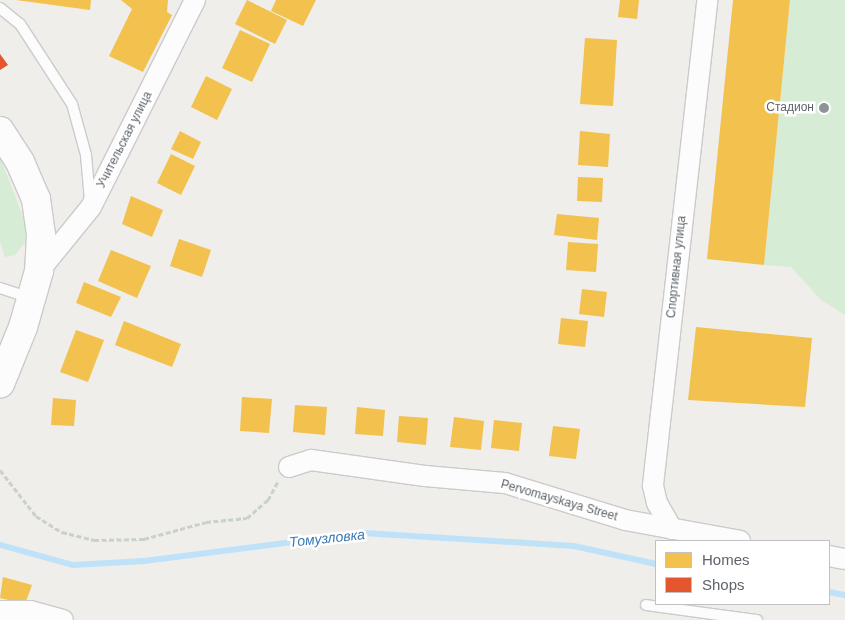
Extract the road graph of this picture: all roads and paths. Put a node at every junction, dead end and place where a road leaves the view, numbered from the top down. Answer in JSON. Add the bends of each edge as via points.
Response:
{"nodes":[{"id":1,"x":195,"y":0,"type":"edge"},
{"id":2,"x":707,"y":0,"type":"edge"},
{"id":3,"x":0,"y":8,"type":"edge"},
{"id":4,"x":0,"y":131,"type":"edge"},
{"id":5,"x":91,"y":207,"type":"junction"},
{"id":6,"x":39,"y":271,"type":"junction"},
{"id":7,"x":0,"y":288,"type":"edge"},
{"id":8,"x":31,"y":298,"type":"junction"},
{"id":9,"x":0,"y":384,"type":"edge"},
{"id":10,"x":289,"y":467,"type":"joint"},
{"id":11,"x":0,"y":470,"type":"edge"},
{"id":12,"x":672,"y":529,"type":"junction"},
{"id":13,"x":734,"y":540,"type":"edge"},
{"id":14,"x":830,"y":556,"type":"edge"},
{"id":15,"x":845,"y":559,"type":"edge"},
{"id":16,"x":646,"y":605,"type":"dead end"},
{"id":17,"x":0,"y":611,"type":"edge"},
{"id":18,"x":64,"y":620,"type":"edge"},
{"id":19,"x":758,"y":620,"type":"edge"}],
"edges":[{"from":1,"to":5,"type":"street","name":"Учительская улица"},
{"from":2,"to":12,"type":"street","name":"Спортивная улица","via":[[653,484],[657,503]]},
{"from":3,"to":5,"type":"lane","via":[[20,24],[72,104],[86,155]]},
{"from":4,"to":6,"type":"main road","via":[[20,162],[36,199]]},
{"from":5,"to":6,"type":"street","name":"Учительская улица"},
{"from":6,"to":8,"type":"main road"},
{"from":7,"to":8,"type":"lane"},
{"from":8,"to":9,"type":"main road"},
{"from":10,"to":11,"type":"path","via":[[268,500],[247,518],[206,522],[144,539],[94,540],[62,532],[36,516]]},
{"from":10,"to":12,"type":"street","name":"Pervomayskaya Street","via":[[311,460],[505,483],[625,520]]},
{"from":12,"to":13,"type":"street","name":"Pervomayskaya Street"},
{"from":14,"to":15,"type":"street"},
{"from":16,"to":19,"type":"lane"},
{"from":17,"to":18,"type":"street","via":[[30,611]]}]}
